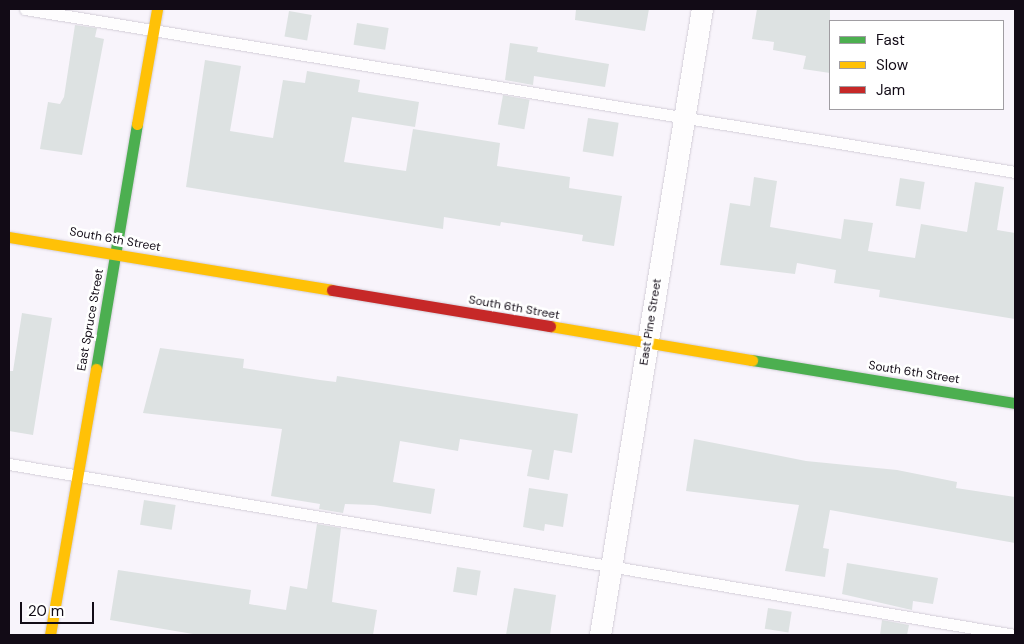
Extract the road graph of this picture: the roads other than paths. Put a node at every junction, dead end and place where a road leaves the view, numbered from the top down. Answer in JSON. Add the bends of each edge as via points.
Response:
{"nodes":[{"id":1,"x":25,"y":9,"type":"edge"},
{"id":2,"x":158,"y":9,"type":"edge"},
{"id":3,"x":702,"y":9,"type":"edge"},
{"id":4,"x":154,"y":29,"type":"junction"},
{"id":5,"x":684,"y":117,"type":"junction"},
{"id":6,"x":1015,"y":172,"type":"edge"},
{"id":7,"x":9,"y":237,"type":"edge"},
{"id":8,"x":116,"y":255,"type":"junction"},
{"id":9,"x":648,"y":344,"type":"junction"},
{"id":10,"x":1015,"y":403,"type":"edge"},
{"id":11,"x":9,"y":464,"type":"edge"},
{"id":12,"x":78,"y":475,"type":"junction"},
{"id":13,"x":611,"y":566,"type":"junction"},
{"id":14,"x":50,"y":635,"type":"edge"},
{"id":15,"x":600,"y":635,"type":"edge"},
{"id":16,"x":1015,"y":635,"type":"edge"}],
"edges":[{"from":1,"to":4,"type":"lane"},
{"from":2,"to":4,"type":"street","name":"East Spruce Street"},
{"from":3,"to":5,"type":"street","name":"East Pine Street"},
{"from":4,"to":5,"type":"lane"},
{"from":4,"to":8,"type":"street","name":"East Spruce Street"},
{"from":5,"to":6,"type":"lane"},
{"from":5,"to":9,"type":"street","name":"East Pine Street"},
{"from":7,"to":8,"type":"street","name":"South 6th Street"},
{"from":8,"to":9,"type":"street","name":"South 6th Street"},
{"from":8,"to":12,"type":"street","name":"East Spruce Street"},
{"from":9,"to":10,"type":"street","name":"South 6th Street"},
{"from":9,"to":13,"type":"street","name":"East Pine Street"},
{"from":11,"to":12,"type":"lane"},
{"from":12,"to":13,"type":"lane"},
{"from":12,"to":14,"type":"street","name":"East Spruce Street"},
{"from":13,"to":15,"type":"street","name":"East Pine Street"},
{"from":13,"to":16,"type":"lane"}]}
